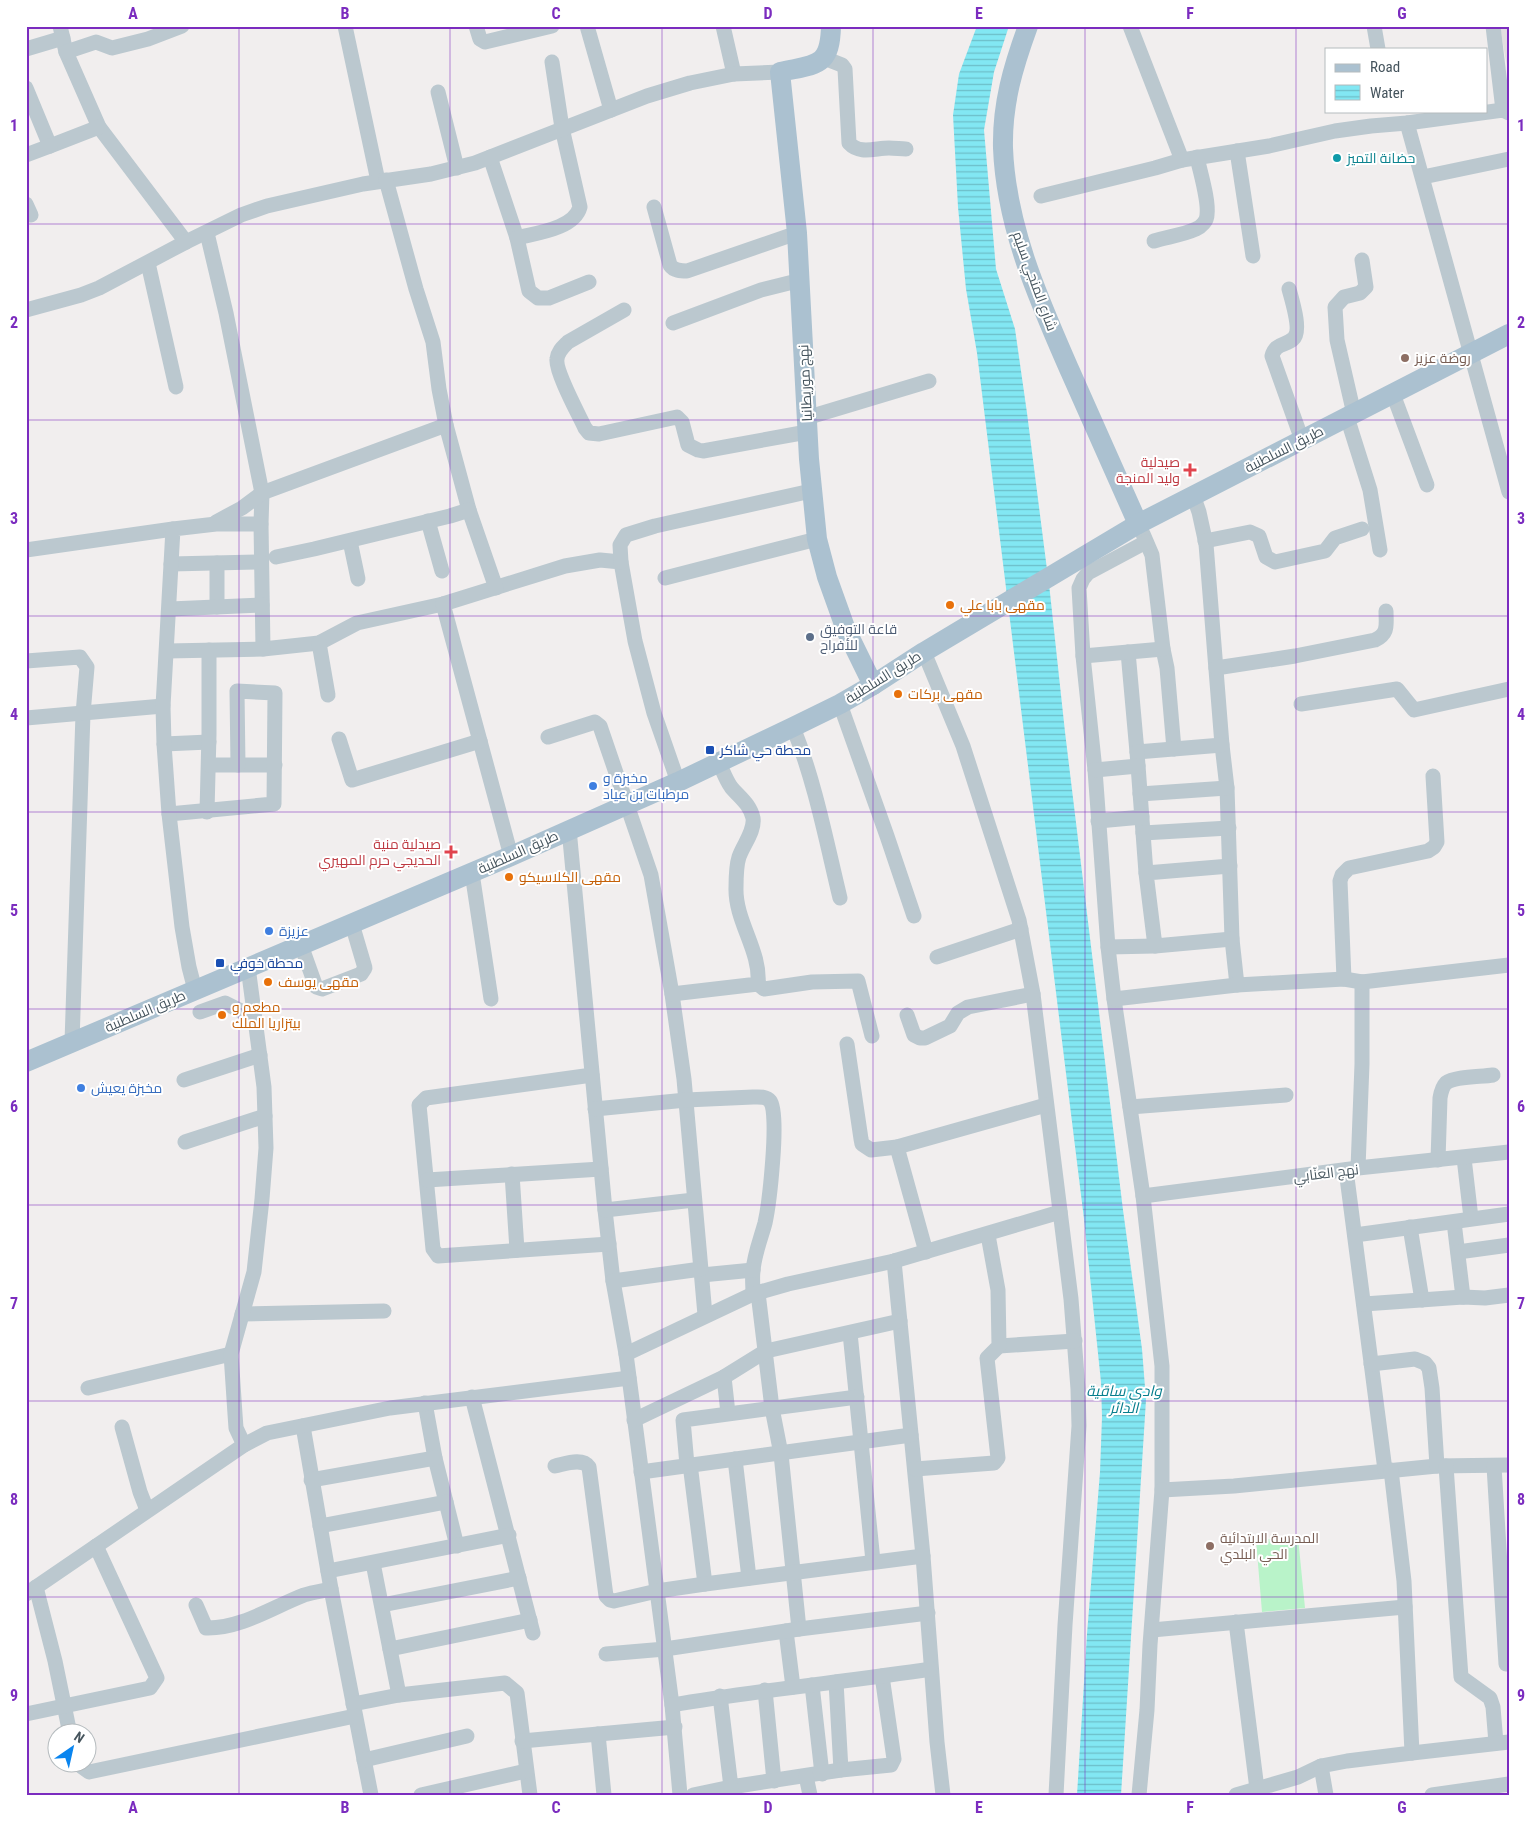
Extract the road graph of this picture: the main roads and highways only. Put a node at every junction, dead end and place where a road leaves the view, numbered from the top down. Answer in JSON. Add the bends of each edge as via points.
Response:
{"nodes":[{"id":1,"x":831,"y":26,"type":"edge"},
{"id":2,"x":1028,"y":26,"type":"edge"},
{"id":3,"x":1509,"y":334,"type":"edge"},
{"id":4,"x":1142,"y":533,"type":"junction"},
{"id":5,"x":872,"y":685,"type":"junction"},
{"id":6,"x":26,"y":1062,"type":"edge"}],
"edges":[{"from":1,"to":5,"type":"main road","name":"نهج موريطانيا","via":[[829,49],[818,64],[780,72],[801,280],[811,491],[817,539],[846,630]]},
{"from":2,"to":4,"type":"main road","name":"شارع المنجي سليم","via":[[1010,75],[1007,98],[1003,147],[1007,192],[1037,296]]},
{"from":3,"to":4,"type":"main road","name":"طريق السلطنية","via":[[1193,495]]},
{"from":4,"to":5,"type":"main road","name":"طريق السلطنية","via":[[1063,569]]},
{"from":5,"to":6,"type":"main road","name":"طريق السلطنية","via":[[840,704],[678,782]]}]}
